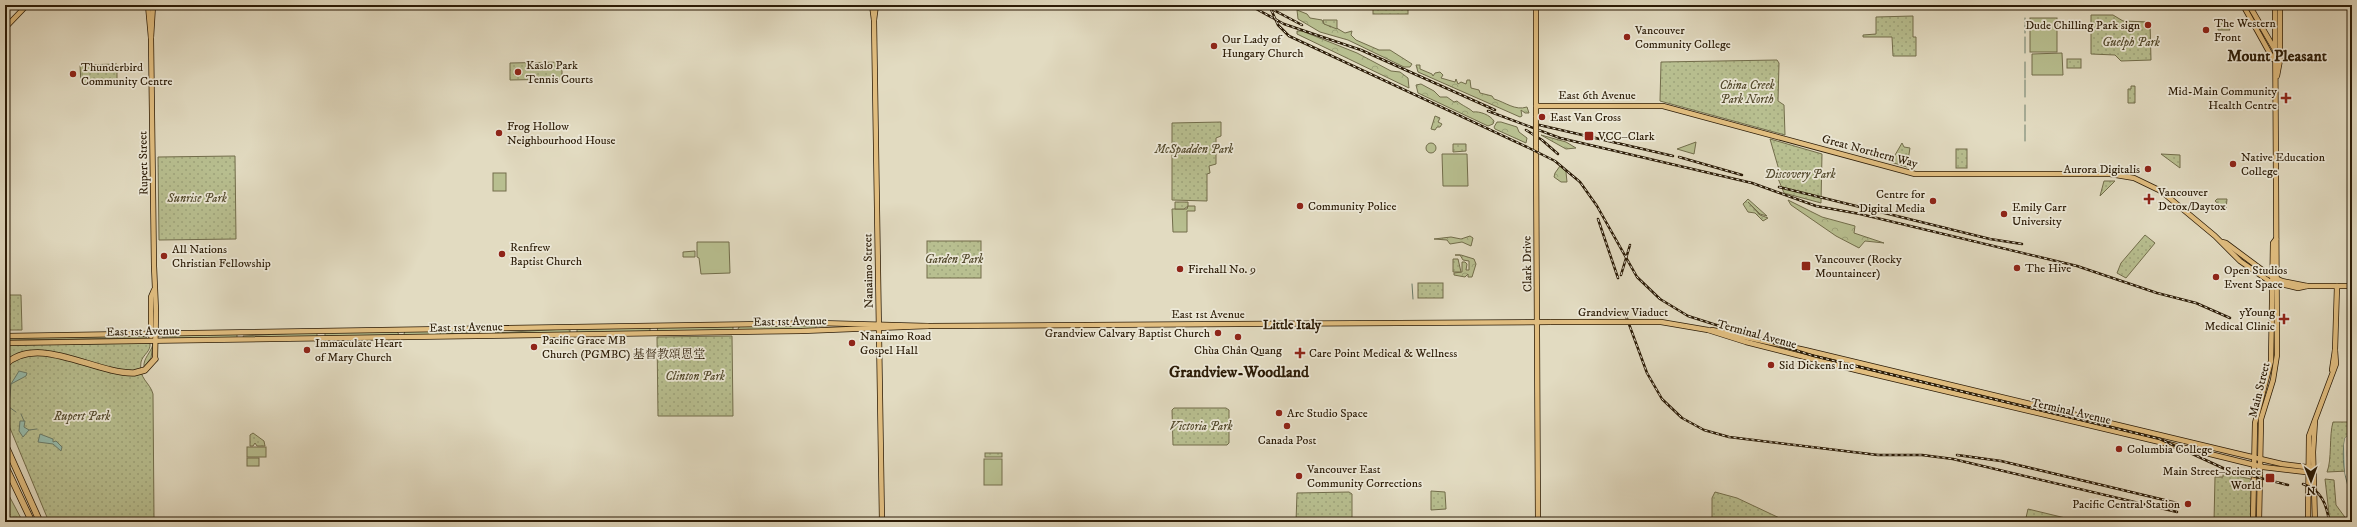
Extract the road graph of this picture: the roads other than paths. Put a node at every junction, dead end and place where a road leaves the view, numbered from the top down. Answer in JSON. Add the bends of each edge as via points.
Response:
{"nodes":[{"id":1,"x":27,"y":5,"type":"edge"},
{"id":2,"x":148,"y":5,"type":"edge"},
{"id":3,"x":153,"y":5,"type":"edge"},
{"id":4,"x":872,"y":5,"type":"edge"},
{"id":5,"x":876,"y":5,"type":"edge"},
{"id":6,"x":1536,"y":5,"type":"edge"},
{"id":7,"x":2243,"y":5,"type":"edge"},
{"id":8,"x":2249,"y":5,"type":"edge"},
{"id":9,"x":2275,"y":5,"type":"edge"},
{"id":10,"x":2280,"y":5,"type":"edge"},
{"id":11,"x":874,"y":20,"type":"junction"},
{"id":12,"x":5,"y":28,"type":"edge"},
{"id":13,"x":151,"y":38,"type":"junction"},
{"id":14,"x":2266,"y":43,"type":"junction"},
{"id":15,"x":2274,"y":49,"type":"junction"},
{"id":16,"x":2274,"y":55,"type":"junction"},
{"id":17,"x":2277,"y":65,"type":"junction"},
{"id":18,"x":1536,"y":106,"type":"junction"},
{"id":19,"x":1658,"y":106,"type":"joint"},
{"id":20,"x":2276,"y":239,"type":"junction"},
{"id":21,"x":2222,"y":242,"type":"junction"},
{"id":22,"x":2272,"y":277,"type":"junction"},
{"id":23,"x":2278,"y":279,"type":"junction"},
{"id":24,"x":2272,"y":282,"type":"junction"},
{"id":25,"x":2278,"y":285,"type":"junction"},
{"id":26,"x":2307,"y":286,"type":"junction"},
{"id":27,"x":2337,"y":286,"type":"junction"},
{"id":28,"x":2352,"y":286,"type":"edge"},
{"id":29,"x":1537,"y":322,"type":"junction"},
{"id":30,"x":879,"y":323,"type":"junction"},
{"id":31,"x":928,"y":326,"type":"junction"},
{"id":32,"x":879,"y":328,"type":"junction"},
{"id":33,"x":1708,"y":330,"type":"junction"},
{"id":34,"x":154,"y":334,"type":"junction"},
{"id":35,"x":5,"y":336,"type":"edge"},
{"id":36,"x":154,"y":340,"type":"junction"},
{"id":37,"x":5,"y":343,"type":"edge"},
{"id":38,"x":155,"y":359,"type":"joint"},
{"id":39,"x":5,"y":365,"type":"edge"},
{"id":40,"x":2315,"y":421,"type":"junction"},
{"id":41,"x":5,"y":437,"type":"edge"},
{"id":42,"x":5,"y":444,"type":"edge"},
{"id":43,"x":2257,"y":458,"type":"junction"},
{"id":44,"x":5,"y":465,"type":"edge"},
{"id":45,"x":15,"y":465,"type":"junction"},
{"id":46,"x":2257,"y":465,"type":"junction"},
{"id":47,"x":2307,"y":470,"type":"junction"},
{"id":48,"x":2314,"y":470,"type":"junction"},
{"id":49,"x":5,"y":473,"type":"edge"},
{"id":50,"x":12,"y":481,"type":"junction"},
{"id":51,"x":32,"y":522,"type":"edge"},
{"id":52,"x":40,"y":522,"type":"edge"},
{"id":53,"x":882,"y":522,"type":"edge"},
{"id":54,"x":1538,"y":522,"type":"edge"},
{"id":55,"x":2253,"y":522,"type":"edge"},
{"id":56,"x":2259,"y":522,"type":"edge"},
{"id":57,"x":2308,"y":522,"type":"edge"},
{"id":58,"x":2315,"y":522,"type":"edge"}],
"edges":[{"from":1,"to":12,"type":"main road"},
{"from":2,"to":13,"type":"main road","name":"Rupert Street"},
{"from":3,"to":13,"type":"main road","name":"Rupert Street"},
{"from":4,"to":11,"type":"main road","name":"Nanaimo Street"},
{"from":5,"to":11,"type":"main road","name":"Nanaimo Street"},
{"from":6,"to":18,"type":"main road","name":"Clark Drive"},
{"from":7,"to":14,"type":"main road"},
{"from":8,"to":15,"type":"main road"},
{"from":9,"to":15,"type":"main road"},
{"from":10,"to":17,"type":"main road","name":"Main Street"},
{"from":11,"to":30,"type":"main road","name":"Nanaimo Street"},
{"from":13,"to":34,"type":"main road","name":"Rupert Street"},
{"from":14,"to":16,"type":"main road"},
{"from":14,"to":17,"type":"main road"},
{"from":15,"to":16,"type":"main road"},
{"from":15,"to":17,"type":"main road"},
{"from":16,"to":17,"type":"main road"},
{"from":17,"to":20,"type":"main road","name":"Main Street"},
{"from":18,"to":19,"type":"main road","name":"East 6th Avenue"},
{"from":18,"to":29,"type":"main road","name":"Clark Drive","bridge":true},
{"from":19,"to":21,"type":"main road","name":"Great Northern Way","via":[[1675,108],[1915,174],[2110,174],[2130,177],[2161,191]]},
{"from":20,"to":22,"type":"main road","name":"Main Street","via":[[2273,243]]},
{"from":20,"to":23,"type":"main road","name":"Main Street"},
{"from":21,"to":22,"type":"main road"},
{"from":21,"to":24,"type":"main road","via":[[2223,246],[2240,261],[2259,276]]},
{"from":22,"to":23,"type":"main road"},
{"from":22,"to":24,"type":"main road","name":"Main Street"},
{"from":23,"to":25,"type":"main road","name":"Main Street"},
{"from":23,"to":26,"type":"main road"},
{"from":24,"to":25,"type":"main road"},
{"from":24,"to":43,"type":"main road","name":"Main Street","via":[[2271,366],[2256,418]]},
{"from":25,"to":26,"type":"main road","via":[[2302,289]]},
{"from":25,"to":43,"type":"main road","name":"Main Street","via":[[2277,361],[2262,415]]},
{"from":26,"to":27,"type":"main road"},
{"from":27,"to":28,"type":"main road"},
{"from":27,"to":40,"type":"main road","via":[[2332,370]]},
{"from":29,"to":31,"type":"main road","name":"East 1st Avenue"},
{"from":29,"to":33,"type":"main road","name":"Grandview Viaduct","bridge":true,"via":[[1661,322]]},
{"from":29,"to":54,"type":"main road","name":"Clark Drive"},
{"from":30,"to":31,"type":"main road","name":"East 1st Avenue"},
{"from":30,"to":32,"type":"main road","name":"Nanaimo Street"},
{"from":30,"to":34,"type":"main road","name":"East 1st Avenue"},
{"from":31,"to":32,"type":"main road","name":"East 1st Avenue"},
{"from":32,"to":36,"type":"main road","name":"East 1st Avenue","via":[[556,336]]},
{"from":32,"to":53,"type":"main road","name":"Nanaimo Street"},
{"from":33,"to":43,"type":"main road","name":"Terminal Avenue","via":[[1805,350]]},
{"from":33,"to":46,"type":"main road","name":"Terminal Avenue","via":[[1856,370]]},
{"from":34,"to":35,"type":"main road","name":"East 1st Avenue"},
{"from":34,"to":36,"type":"main road","name":"Rupert Street"},
{"from":36,"to":37,"type":"main road","name":"East 1st Avenue"},
{"from":36,"to":38,"type":"main road","name":"Rupert Street"},
{"from":38,"to":39,"type":"highway","via":[[145,370],[134,373],[35,352],[18,355]]},
{"from":40,"to":47,"type":"main road","via":[[2312,423],[2309,436]]},
{"from":40,"to":48,"type":"main road"},
{"from":41,"to":45,"type":"highway"},
{"from":42,"to":45,"type":"highway"},
{"from":43,"to":46,"type":"main road","name":"Main Street"},
{"from":43,"to":47,"type":"main road","name":"Terminal Avenue"},
{"from":44,"to":50,"type":"highway"},
{"from":45,"to":52,"type":"highway"},
{"from":46,"to":47,"type":"main road","name":"Terminal Avenue"},
{"from":46,"to":55,"type":"main road","name":"Main Street"},
{"from":46,"to":56,"type":"main road","name":"Main Street"},
{"from":47,"to":48,"type":"main road","name":"Terminal Avenue"},
{"from":47,"to":57,"type":"main road"},
{"from":48,"to":58,"type":"main road"},
{"from":49,"to":50,"type":"highway"},
{"from":50,"to":51,"type":"highway"}]}
